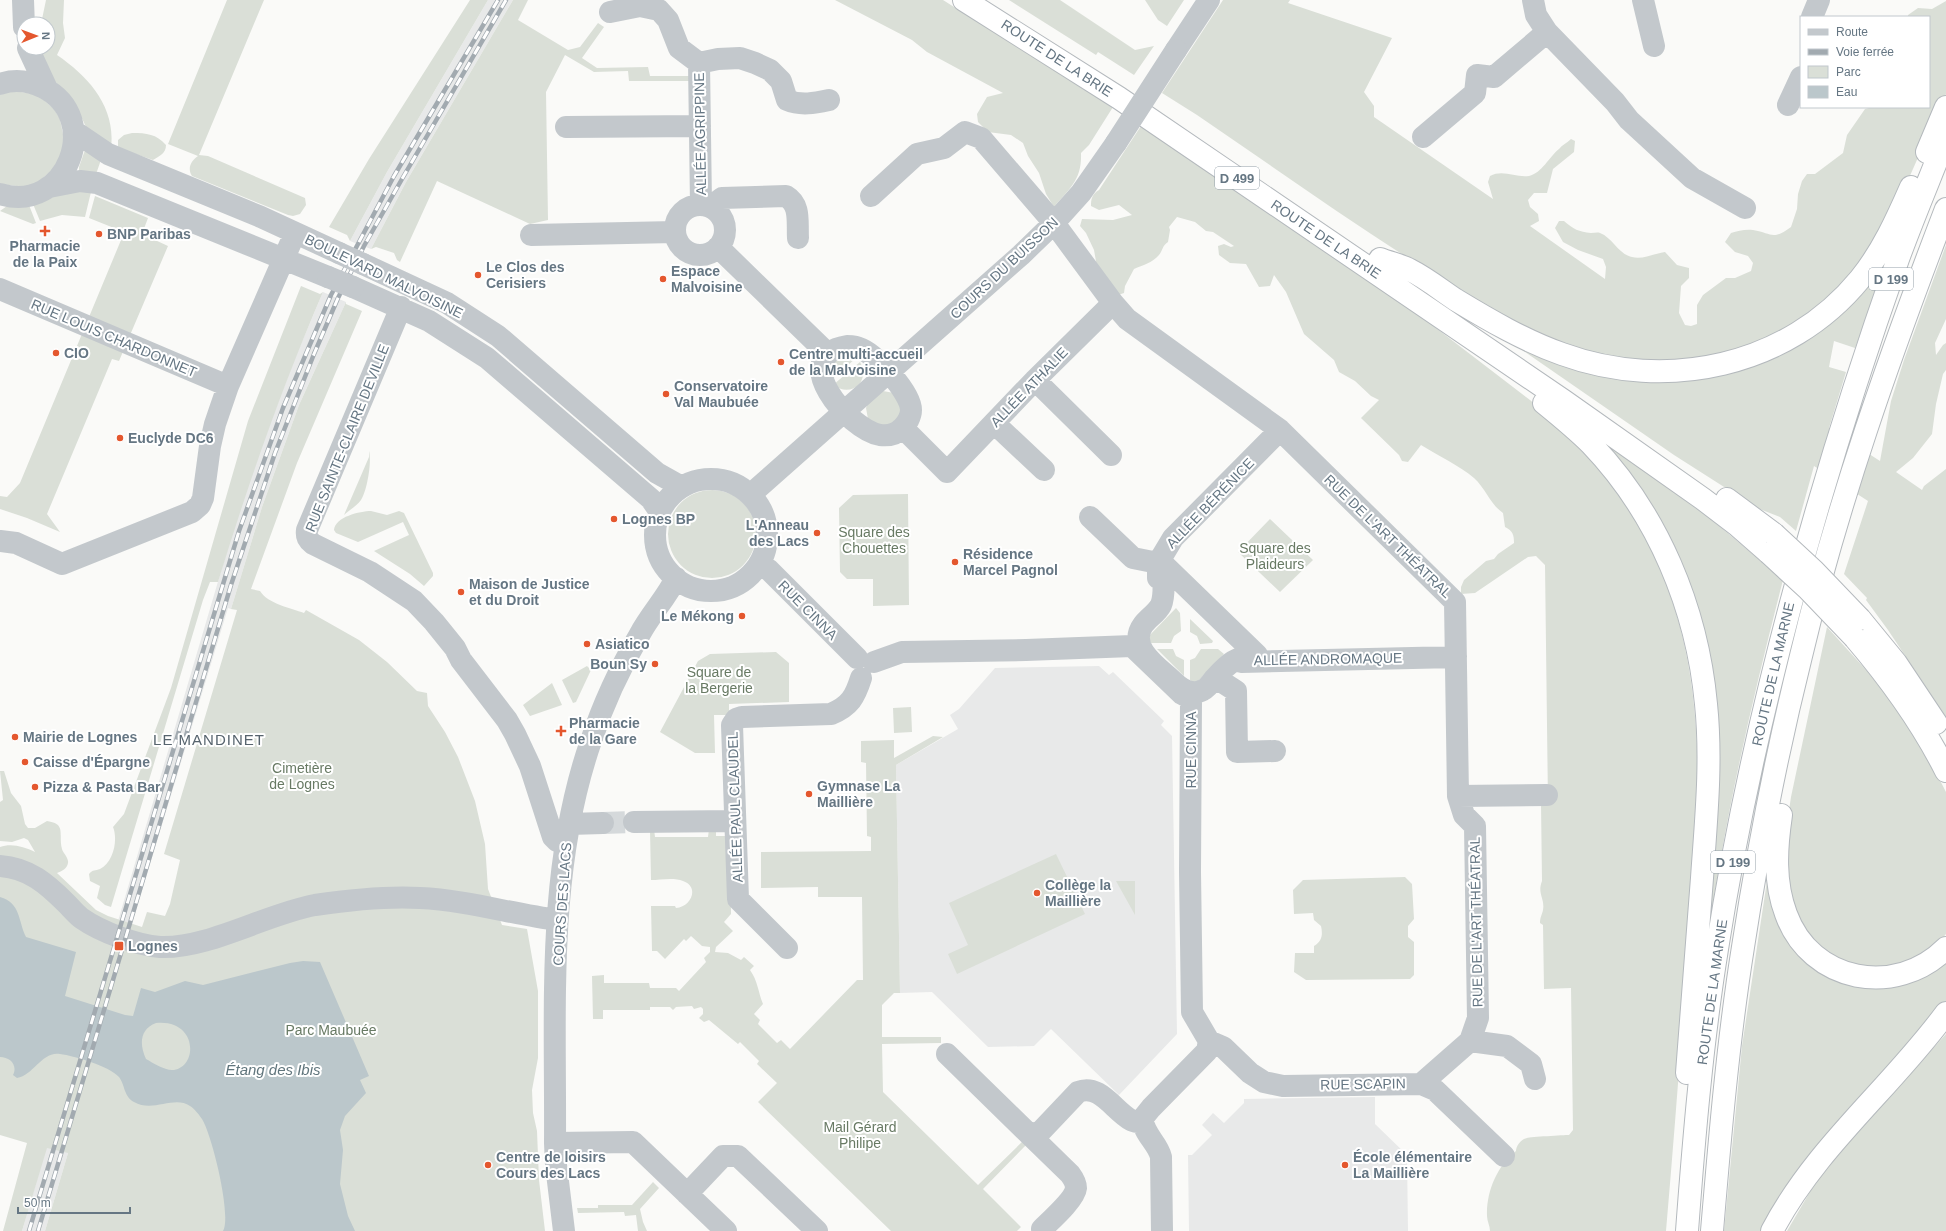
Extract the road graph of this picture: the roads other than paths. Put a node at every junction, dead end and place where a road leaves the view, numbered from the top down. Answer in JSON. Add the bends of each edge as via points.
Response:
{"nodes":[{"id":1,"x":23,"y":0,"type":"edge"},
{"id":2,"x":964,"y":0,"type":"edge"},
{"id":3,"x":991,"y":0,"type":"edge"},
{"id":4,"x":1209,"y":0,"type":"edge"},
{"id":5,"x":1533,"y":0,"type":"edge"},
{"id":6,"x":1643,"y":0,"type":"edge"},
{"id":7,"x":1819,"y":0,"type":"edge"},
{"id":8,"x":610,"y":12,"type":"dead end"},
{"id":9,"x":24,"y":16,"type":"edge"},
{"id":10,"x":1812,"y":16,"type":"edge"},
{"id":11,"x":1547,"y":32,"type":"junction"},
{"id":12,"x":1654,"y":46,"type":"dead end"},
{"id":13,"x":32,"y":56,"type":"edge"},
{"id":14,"x":699,"y":63,"type":"junction"},
{"id":15,"x":1800,"y":79,"type":"edge"},
{"id":16,"x":0,"y":84,"type":"edge"},
{"id":17,"x":47,"y":90,"type":"junction"},
{"id":18,"x":829,"y":100,"type":"dead end"},
{"id":19,"x":1788,"y":105,"type":"dead end"},
{"id":20,"x":1946,"y":107,"type":"edge"},
{"id":21,"x":700,"y":126,"type":"junction"},
{"id":22,"x":566,"y":127,"type":"dead end"},
{"id":23,"x":74,"y":131,"type":"junction"},
{"id":24,"x":1423,"y":137,"type":"dead end"},
{"id":25,"x":1946,"y":137,"type":"edge"},
{"id":26,"x":49,"y":187,"type":"junction"},
{"id":27,"x":0,"y":194,"type":"edge"},
{"id":28,"x":871,"y":196,"type":"dead end"},
{"id":29,"x":706,"y":206,"type":"junction"},
{"id":30,"x":1745,"y":208,"type":"dead end"},
{"id":31,"x":1946,"y":209,"type":"edge"},
{"id":32,"x":1054,"y":222,"type":"junction"},
{"id":33,"x":674,"y":232,"type":"junction"},
{"id":34,"x":295,"y":233,"type":"junction"},
{"id":35,"x":531,"y":235,"type":"dead end"},
{"id":36,"x":798,"y":238,"type":"dead end"},
{"id":37,"x":718,"y":247,"type":"junction"},
{"id":38,"x":283,"y":258,"type":"junction"},
{"id":39,"x":1380,"y":259,"type":"junction"},
{"id":40,"x":0,"y":289,"type":"edge"},
{"id":41,"x":1113,"y":303,"type":"junction"},
{"id":42,"x":401,"y":307,"type":"junction"},
{"id":43,"x":828,"y":354,"type":"junction"},
{"id":44,"x":1506,"y":362,"type":"junction"},
{"id":45,"x":888,"y":372,"type":"junction"},
{"id":46,"x":1035,"y":380,"type":"junction"},
{"id":47,"x":228,"y":386,"type":"junction"},
{"id":48,"x":844,"y":410,"type":"junction"},
{"id":49,"x":994,"y":423,"type":"junction"},
{"id":50,"x":903,"y":428,"type":"junction"},
{"id":51,"x":1280,"y":430,"type":"junction"},
{"id":52,"x":1111,"y":455,"type":"dead end"},
{"id":53,"x":1044,"y":470,"type":"dead end"},
{"id":54,"x":682,"y":487,"type":"junction"},
{"id":55,"x":750,"y":495,"type":"junction"},
{"id":56,"x":660,"y":512,"type":"junction"},
{"id":57,"x":1090,"y":517,"type":"dead end"},
{"id":58,"x":0,"y":541,"type":"edge"},
{"id":59,"x":1771,"y":543,"type":"junction"},
{"id":60,"x":759,"y":564,"type":"junction"},
{"id":61,"x":1161,"y":564,"type":"junction"},
{"id":62,"x":676,"y":578,"type":"junction"},
{"id":63,"x":1858,"y":629,"type":"junction"},
{"id":64,"x":1132,"y":646,"type":"junction"},
{"id":65,"x":1456,"y":657,"type":"junction"},
{"id":66,"x":864,"y":666,"type":"junction"},
{"id":67,"x":1219,"y":680,"type":"junction"},
{"id":68,"x":1191,"y":699,"type":"junction"},
{"id":69,"x":1946,"y":739,"type":"edge"},
{"id":70,"x":1781,"y":742,"type":"junction"},
{"id":71,"x":1275,"y":752,"type":"dead end"},
{"id":72,"x":1946,"y":771,"type":"edge"},
{"id":73,"x":1547,"y":794,"type":"dead end"},
{"id":74,"x":1458,"y":796,"type":"junction"},
{"id":75,"x":735,"y":821,"type":"junction"},
{"id":76,"x":634,"y":822,"type":"tunnel mouth"},
{"id":77,"x":603,"y":823,"type":"tunnel mouth"},
{"id":78,"x":567,"y":834,"type":"junction"},
{"id":79,"x":0,"y":866,"type":"edge"},
{"id":80,"x":557,"y":920,"type":"junction"},
{"id":81,"x":787,"y":948,"type":"dead end"},
{"id":82,"x":1946,"y":948,"type":"edge"},
{"id":83,"x":1946,"y":1013,"type":"edge"},
{"id":84,"x":1209,"y":1041,"type":"junction"},
{"id":85,"x":1470,"y":1041,"type":"junction"},
{"id":86,"x":947,"y":1054,"type":"dead end"},
{"id":87,"x":1535,"y":1079,"type":"dead end"},
{"id":88,"x":1421,"y":1084,"type":"junction"},
{"id":89,"x":1143,"y":1123,"type":"junction"},
{"id":90,"x":1032,"y":1136,"type":"junction"},
{"id":91,"x":555,"y":1143,"type":"junction"},
{"id":92,"x":1504,"y":1156,"type":"dead end"},
{"id":93,"x":687,"y":1194,"type":"junction"},
{"id":94,"x":1042,"y":1229,"type":"dead end"},
{"id":95,"x":564,"y":1231,"type":"edge"},
{"id":96,"x":726,"y":1231,"type":"edge"},
{"id":97,"x":817,"y":1231,"type":"edge"},
{"id":98,"x":1162,"y":1231,"type":"edge"},
{"id":99,"x":1674,"y":1231,"type":"edge"},
{"id":100,"x":1687,"y":1231,"type":"edge"},
{"id":101,"x":1712,"y":1231,"type":"edge"},
{"id":102,"x":1772,"y":1231,"type":"edge"}],
"edges":[{"from":1,"to":9,"type":"street"},
{"from":2,"to":44,"type":"highway","name":"ROUTE DE LA BRIE","number":"D 499","via":[[1119,98]]},
{"from":3,"to":39,"type":"highway","name":"ROUTE DE LA BRIE","number":"D 499","via":[[1155,104]]},
{"from":4,"to":32,"type":"street","name":"COURS DU BUISSON","bridge":true,"via":[[1116,143],[1081,193]]},
{"from":5,"to":11,"type":"street","via":[[1536,15]]},
{"from":6,"to":12,"type":"street"},
{"from":7,"to":10,"type":"street"},
{"from":8,"to":14,"type":"street","name":"ALLÉE AGRIPPINE","via":[[640,6],[659,10],[668,20],[679,48]]},
{"from":11,"to":24,"type":"street","via":[[1494,77],[1478,75],[1475,93]]},
{"from":11,"to":30,"type":"street","via":[[1615,102],[1629,120],[1692,178]]},
{"from":13,"to":17,"type":"street"},
{"from":14,"to":18,"type":"street","name":"ALLÉE AGRIPPINE","via":[[740,58],[770,70],[781,81],[787,100],[811,104]]},
{"from":14,"to":21,"type":"street","name":"ALLÉE AGRIPPINE"},
{"from":15,"to":19,"type":"street"},
{"from":16,"to":17,"type":"street","via":[[26,82]]},
{"from":17,"to":23,"type":"street","via":[[65,107]]},
{"from":20,"to":39,"type":"highway","via":[[1900,213],[1874,260],[1853,287],[1833,307],[1799,332],[1754,355],[1720,366],[1661,372],[1628,370],[1561,354],[1477,312],[1410,269]]},
{"from":21,"to":22,"type":"street"},
{"from":21,"to":29,"type":"street","name":"ALLÉE AGRIPPINE"},
{"from":23,"to":26,"type":"street","via":[[74,147],[70,162],[58,180]]},
{"from":23,"to":34,"type":"street","name":"BOULEVARD MALVOISINE","via":[[108,154]]},
{"from":25,"to":100,"type":"highway","name":"ROUTE DE LA MARNE","number":"D 199","via":[[1899,256],[1842,423],[1777,650],[1745,796],[1716,949],[1694,1139]]},
{"from":26,"to":27,"type":"street","via":[[28,196]]},
{"from":26,"to":38,"type":"street","name":"BOULEVARD MALVOISINE","via":[[80,181],[97,183]]},
{"from":28,"to":32,"type":"street","name":"RUE DE L'ART THÉATRAL","via":[[916,154],[944,148],[965,132],[981,138]]},
{"from":29,"to":33,"type":"street","via":[[693,206],[682,212],[675,223]]},
{"from":29,"to":36,"type":"street","via":[[722,198],[786,196],[797,208]]},
{"from":29,"to":37,"type":"street","via":[[717,212],[725,226]]},
{"from":31,"to":70,"type":"highway","name":"ROUTE DE LA MARNE","number":"D 199","via":[[1920,277],[1842,509],[1812,612]]},
{"from":32,"to":41,"type":"street","name":"RUE DE L'ART THÉATRAL"},
{"from":32,"to":45,"type":"street","name":"COURS DU BUISSON"},
{"from":33,"to":35,"type":"street"},
{"from":33,"to":37,"type":"street","via":[[680,246],[694,254],[709,254]]},
{"from":34,"to":38,"type":"street"},
{"from":34,"to":54,"type":"street","name":"BOULEVARD MALVOISINE","bridge":true,"via":[[447,303],[498,336],[657,473]]},
{"from":37,"to":43,"type":"street"},
{"from":38,"to":42,"type":"street","name":"BOULEVARD MALVOISINE","bridge":true},
{"from":38,"to":47,"type":"street"},
{"from":39,"to":59,"type":"highway","name":"ROUTE DE LA BRIE","via":[[1706,483]]},
{"from":40,"to":47,"type":"street","name":"RUE LOUIS CHARDONNET"},
{"from":41,"to":46,"type":"street","name":"ALLÉE ATHALIE"},
{"from":41,"to":51,"type":"street","name":"RUE DE L'ART THÉATRAL","via":[[1136,326]]},
{"from":42,"to":56,"type":"street","name":"BOULEVARD MALVOISINE","via":[[442,328],[487,358],[651,499]]},
{"from":42,"to":78,"type":"street","name":"RUE SAINTE-CLAIRE DEVILLE","via":[[306,536],[313,544],[370,572],[401,592],[414,601],[434,622],[507,720],[530,766],[553,838]]},
{"from":43,"to":45,"type":"street","via":[[836,348],[859,348],[870,354]]},
{"from":43,"to":48,"type":"street","via":[[822,363],[822,381]]},
{"from":44,"to":59,"type":"highway","name":"ROUTE DE LA BRIE","via":[[1737,525]]},
{"from":44,"to":99,"type":"highway","via":[[1523,386],[1591,445],[1614,471],[1638,505],[1668,560],[1683,596],[1701,660],[1706,705],[1708,796]]},
{"from":45,"to":48,"type":"street","name":"COURS DU BUISSON"},
{"from":45,"to":50,"type":"street","via":[[909,400],[909,420]]},
{"from":46,"to":49,"type":"street","name":"ALLÉE ATHALIE"},
{"from":46,"to":52,"type":"street"},
{"from":47,"to":58,"type":"street","via":[[210,446],[203,498],[192,512],[62,564],[16,543]]},
{"from":48,"to":50,"type":"street","via":[[865,428],[877,434],[895,434]]},
{"from":48,"to":55,"type":"street","name":"COURS DU BUISSON"},
{"from":49,"to":50,"type":"street","name":"ALLÉE ATHALIE","via":[[947,472]]},
{"from":49,"to":53,"type":"street"},
{"from":51,"to":61,"type":"street","name":"ALLÉE BÉRÉNICE","via":[[1173,538]]},
{"from":51,"to":65,"type":"street","name":"RUE DE L'ART THÉATRAL","via":[[1455,602]]},
{"from":54,"to":55,"type":"street","via":[[695,481],[717,480],[738,486]]},
{"from":54,"to":56,"type":"street","via":[[666,502]]},
{"from":55,"to":60,"type":"street","via":[[760,507],[767,536]]},
{"from":56,"to":62,"type":"street","via":[[655,535],[657,547],[667,569]]},
{"from":57,"to":61,"type":"street","via":[[1133,558]]},
{"from":59,"to":63,"type":"highway","bridge":true,"via":[[1808,589]]},
{"from":60,"to":62,"type":"street","via":[[735,585],[720,590],[689,586]]},
{"from":60,"to":66,"type":"street","name":"RUE CINNA"},
{"from":61,"to":61,"type":"street","via":[[1162,601],[1141,629],[1140,645],[1143,652],[1178,686],[1191,692],[1199,691],[1233,661],[1243,656],[1257,655]]},
{"from":61,"to":64,"type":"street","name":"ALLÉE BÉRÉNICE","via":[[1155,603],[1130,635]]},
{"from":62,"to":78,"type":"street","name":"COURS DES LACS","via":[[640,634],[612,689],[591,740]]},
{"from":63,"to":69,"type":"highway","via":[[1896,663]]},
{"from":63,"to":72,"type":"highway","via":[[1871,656],[1922,727]]},
{"from":64,"to":66,"type":"street","via":[[902,652]]},
{"from":64,"to":68,"type":"street","name":"RUE CINNA","via":[[1182,694]]},
{"from":65,"to":67,"type":"street","name":"ALLÉE ANDROMAQUE","via":[[1248,661],[1233,666]]},
{"from":65,"to":74,"type":"street","name":"RUE DE L'ART THÉATRAL"},
{"from":66,"to":75,"type":"street","name":"ALLÉE PAUL CLAUDEL","via":[[856,695],[831,714],[736,719],[732,726]]},
{"from":67,"to":68,"type":"street","name":"ALLÉE ANDROMAQUE","via":[[1202,698]]},
{"from":67,"to":71,"type":"street","via":[[1236,691],[1236,752]]},
{"from":68,"to":84,"type":"street","name":"RUE CINNA","via":[[1192,1012]]},
{"from":70,"to":82,"type":"highway","via":[[1786,784],[1777,842],[1776,870],[1786,916],[1801,941],[1825,964],[1854,976],[1869,978],[1893,977],[1914,971]]},
{"from":70,"to":101,"type":"highway","name":"ROUTE DE LA MARNE","number":"D 199","via":[[1743,948],[1724,1097]]},
{"from":73,"to":74,"type":"street"},
{"from":74,"to":85,"type":"street","name":"RUE DE L'ART THÉATRAL","via":[[1464,814],[1475,826],[1478,1018]]},
{"from":75,"to":76,"type":"street"},
{"from":75,"to":81,"type":"street","name":"ALLÉE PAUL CLAUDEL","via":[[738,899]]},
{"from":77,"to":78,"type":"street"},
{"from":78,"to":80,"type":"street","name":"COURS DES LACS"},
{"from":79,"to":80,"type":"street","via":[[29,872],[47,884],[80,918],[102,931],[159,947],[192,944],[313,906],[354,900],[427,899]]},
{"from":80,"to":91,"type":"street","name":"COURS DES LACS"},
{"from":83,"to":102,"type":"highway","via":[[1820,1157]]},
{"from":84,"to":88,"type":"street","name":"RUE SCAPIN","via":[[1223,1047],[1250,1073],[1264,1082],[1283,1086]]},
{"from":84,"to":89,"type":"street","via":[[1207,1051],[1146,1114]]},
{"from":85,"to":87,"type":"street","via":[[1507,1046],[1531,1064]]},
{"from":85,"to":88,"type":"street","name":"RUE DE L'ART THÉATRAL"},
{"from":86,"to":90,"type":"street"},
{"from":88,"to":92,"type":"street","name":"RUE SCAPIN","via":[[1435,1090]]},
{"from":89,"to":90,"type":"street","via":[[1131,1121],[1100,1094],[1082,1090],[1042,1130]]},
{"from":89,"to":98,"type":"street","via":[[1145,1130],[1160,1150],[1162,1158]]},
{"from":90,"to":94,"type":"street","via":[[1070,1174],[1076,1187],[1074,1195]]},
{"from":91,"to":93,"type":"street","via":[[633,1142]]},
{"from":91,"to":95,"type":"street","name":"COURS DES LACS"},
{"from":93,"to":96,"type":"street"},
{"from":93,"to":97,"type":"street","via":[[724,1156],[738,1156]]}]}
